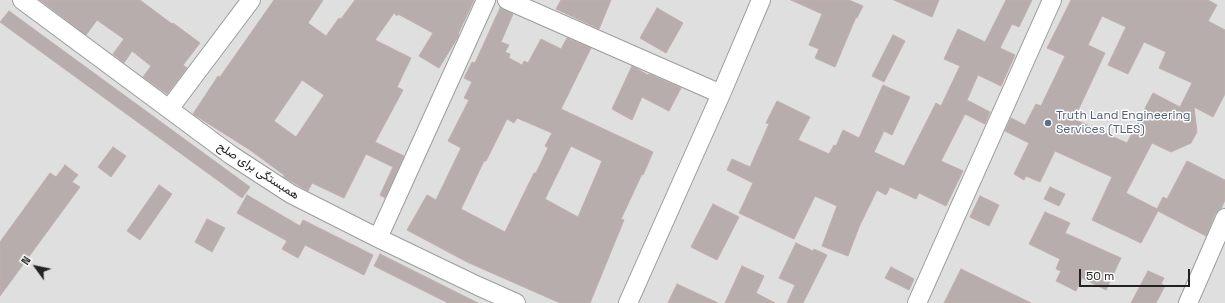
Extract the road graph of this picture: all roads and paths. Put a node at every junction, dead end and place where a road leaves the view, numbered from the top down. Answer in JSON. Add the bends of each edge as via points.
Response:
{"nodes":[{"id":1,"x":22,"y":0,"type":"edge"},
{"id":2,"x":250,"y":0,"type":"edge"},
{"id":3,"x":486,"y":0,"type":"edge"},
{"id":4,"x":507,"y":0,"type":"edge"},
{"id":5,"x":761,"y":0,"type":"edge"},
{"id":6,"x":1052,"y":0,"type":"edge"},
{"id":7,"x":721,"y":94,"type":"junction"},
{"id":8,"x":169,"y":109,"type":"junction"},
{"id":9,"x":1225,"y":218,"type":"edge"},
{"id":10,"x":378,"y":238,"type":"junction"},
{"id":11,"x":516,"y":303,"type":"edge"},
{"id":12,"x":628,"y":303,"type":"edge"},
{"id":13,"x":917,"y":303,"type":"edge"},
{"id":14,"x":1188,"y":303,"type":"edge"}],
"edges":[{"from":1,"to":8,"type":"street","name":"همبستگی برای صلح"},
{"from":2,"to":8,"type":"street"},
{"from":3,"to":10,"type":"street"},
{"from":4,"to":7,"type":"street"},
{"from":5,"to":7,"type":"street"},
{"from":6,"to":13,"type":"street"},
{"from":7,"to":12,"type":"street"},
{"from":8,"to":10,"type":"street","name":"همبستگی برای صلح","via":[[231,155],[291,194]]},
{"from":9,"to":14,"type":"street"},
{"from":10,"to":11,"type":"street","name":"همبستگی برای صلح"}]}
